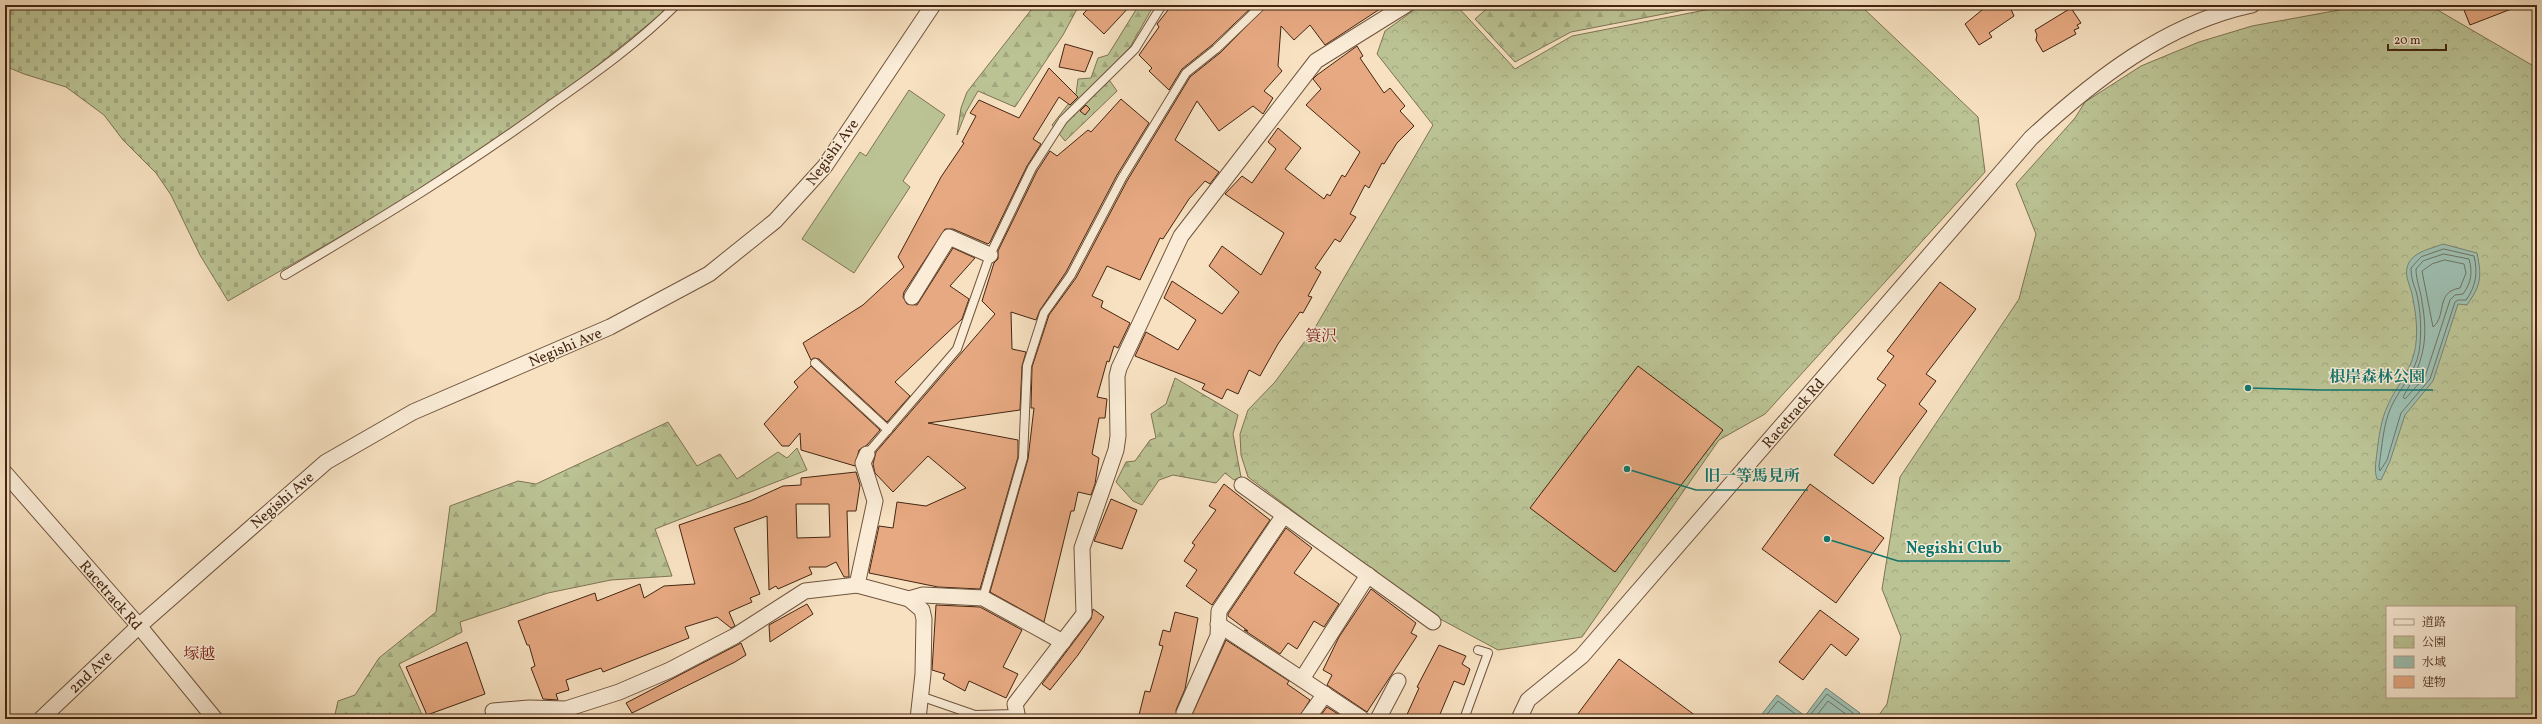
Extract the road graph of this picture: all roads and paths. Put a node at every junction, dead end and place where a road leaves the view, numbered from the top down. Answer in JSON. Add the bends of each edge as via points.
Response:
{"nodes":[{"id":1,"x":676,"y":5,"type":"edge"},
{"id":2,"x":934,"y":5,"type":"edge"},
{"id":3,"x":1162,"y":5,"type":"edge"},
{"id":4,"x":1262,"y":5,"type":"edge"},
{"id":5,"x":1406,"y":5,"type":"edge"},
{"id":6,"x":2252,"y":5,"type":"edge"},
{"id":7,"x":990,"y":255,"type":"junction"},
{"id":8,"x":286,"y":275,"type":"dead end"},
{"id":9,"x":912,"y":297,"type":"dead end"},
{"id":10,"x":815,"y":362,"type":"dead end"},
{"id":11,"x":888,"y":430,"type":"junction"},
{"id":12,"x":867,"y":454,"type":"joint"},
{"id":13,"x":5,"y":473,"type":"edge"},
{"id":14,"x":1242,"y":484,"type":"dead end"},
{"id":15,"x":1284,"y":515,"type":"junction"},
{"id":16,"x":1368,"y":575,"type":"junction"},
{"id":17,"x":857,"y":585,"type":"junction"},
{"id":18,"x":983,"y":598,"type":"junction"},
{"id":19,"x":909,"y":599,"type":"junction"},
{"id":20,"x":1433,"y":622,"type":"dead end"},
{"id":21,"x":1218,"y":624,"type":"junction"},
{"id":22,"x":139,"y":626,"type":"junction"},
{"id":23,"x":1063,"y":642,"type":"junction"},
{"id":24,"x":1478,"y":650,"type":"dead end"},
{"id":25,"x":1302,"y":679,"type":"junction"},
{"id":26,"x":1398,"y":681,"type":"dead end"},
{"id":27,"x":1325,"y":694,"type":"junction"},
{"id":28,"x":920,"y":696,"type":"junction"},
{"id":29,"x":492,"y":711,"type":"dead end"},
{"id":30,"x":1184,"y":713,"type":"dead end"},
{"id":31,"x":1018,"y":716,"type":"edge"},
{"id":32,"x":41,"y":719,"type":"edge"},
{"id":33,"x":215,"y":719,"type":"edge"},
{"id":34,"x":918,"y":719,"type":"edge"},
{"id":35,"x":1307,"y":719,"type":"edge"},
{"id":36,"x":1362,"y":719,"type":"edge"},
{"id":37,"x":1378,"y":719,"type":"edge"},
{"id":38,"x":1464,"y":719,"type":"edge"},
{"id":39,"x":1519,"y":719,"type":"edge"}],
"edges":[{"from":1,"to":8,"type":"lane","via":[[660,22],[612,60],[492,148],[422,194]]},
{"from":2,"to":22,"type":"street","name":"Negishi Ave","via":[[825,166],[775,221],[708,274],[610,327],[413,412],[326,462]]},
{"from":3,"to":7,"type":"lane","via":[[1135,49],[1063,120],[1032,168]]},
{"from":4,"to":18,"type":"lane","via":[[1216,49],[1186,73],[1122,178],[1071,275],[1044,313],[1027,366],[1022,458]]},
{"from":5,"to":23,"type":"street","via":[[1316,61],[1181,236],[1116,376],[1116,450],[1082,548],[1084,614]]},
{"from":6,"to":39,"type":"street","name":"Racetrack Rd","via":[[2228,10],[2170,33],[2079,93],[2031,138],[1582,656],[1528,700]]},
{"from":7,"to":9,"type":"street","via":[[949,237]]},
{"from":7,"to":11,"type":"lane","via":[[957,349]]},
{"from":10,"to":11,"type":"lane"},
{"from":11,"to":12,"type":"lane"},
{"from":12,"to":17,"type":"street","via":[[863,463],[875,500]]},
{"from":13,"to":22,"type":"street","name":"Racetrack Rd"},
{"from":14,"to":15,"type":"street"},
{"from":15,"to":16,"type":"street"},
{"from":15,"to":21,"type":"street","via":[[1219,611]]},
{"from":16,"to":20,"type":"street"},
{"from":16,"to":25,"type":"street"},
{"from":17,"to":19,"type":"street"},
{"from":17,"to":29,"type":"street","via":[[805,591],[735,636],[670,670],[619,692],[566,709]]},
{"from":18,"to":19,"type":"street","via":[[923,595]]},
{"from":18,"to":23,"type":"street"},
{"from":19,"to":28,"type":"street","via":[[922,610],[924,619]]},
{"from":21,"to":25,"type":"street"},
{"from":21,"to":30,"type":"street","via":[[1218,636]]},
{"from":22,"to":32,"type":"street","name":"2nd Ave"},
{"from":22,"to":33,"type":"street","name":"Racetrack Rd"},
{"from":23,"to":31,"type":"street","via":[[1015,704]]},
{"from":24,"to":38,"type":"lane","via":[[1488,653]]},
{"from":25,"to":27,"type":"street"},
{"from":26,"to":37,"type":"street"},
{"from":27,"to":35,"type":"street"},
{"from":27,"to":36,"type":"street"},
{"from":28,"to":31,"type":"lane","via":[[975,715]]},
{"from":28,"to":34,"type":"street"}]}
